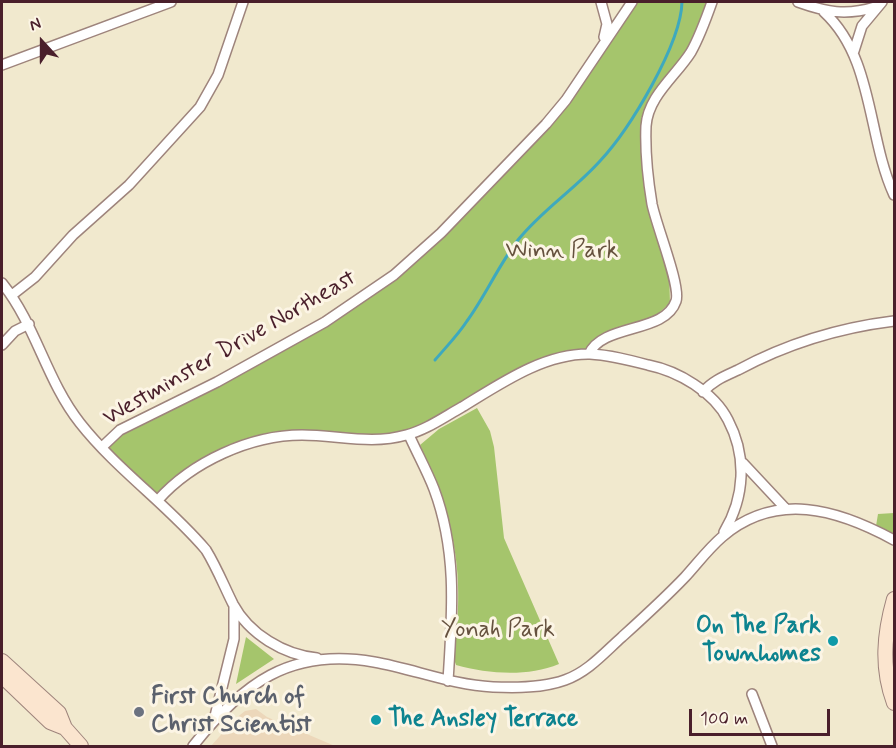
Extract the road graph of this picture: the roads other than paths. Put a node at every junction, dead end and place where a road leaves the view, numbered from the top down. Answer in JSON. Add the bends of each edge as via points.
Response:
{"nodes":[{"id":1,"x":171,"y":2,"type":"edge"},
{"id":2,"x":243,"y":2,"type":"edge"},
{"id":3,"x":601,"y":2,"type":"edge"},
{"id":4,"x":632,"y":2,"type":"edge"},
{"id":5,"x":711,"y":2,"type":"edge"},
{"id":6,"x":798,"y":2,"type":"edge"},
{"id":7,"x":878,"y":4,"type":"edge"},
{"id":8,"x":824,"y":12,"type":"junction"},
{"id":9,"x":599,"y":51,"type":"junction"},
{"id":10,"x":854,"y":51,"type":"junction"},
{"id":11,"x":2,"y":65,"type":"edge"},
{"id":12,"x":894,"y":195,"type":"edge"},
{"id":13,"x":2,"y":283,"type":"edge"},
{"id":14,"x":12,"y":295,"type":"junction"},
{"id":15,"x":894,"y":321,"type":"edge"},
{"id":16,"x":29,"y":324,"type":"junction"},
{"id":17,"x":2,"y":345,"type":"edge"},
{"id":18,"x":589,"y":354,"type":"junction"},
{"id":19,"x":703,"y":392,"type":"junction"},
{"id":20,"x":409,"y":435,"type":"junction"},
{"id":21,"x":102,"y":447,"type":"junction"},
{"id":22,"x":743,"y":463,"type":"junction"},
{"id":23,"x":158,"y":500,"type":"junction"},
{"id":24,"x":786,"y":508,"type":"junction"},
{"id":25,"x":720,"y":539,"type":"junction"},
{"id":26,"x":894,"y":540,"type":"edge"},
{"id":27,"x":894,"y":599,"type":"edge"},
{"id":28,"x":234,"y":607,"type":"junction"},
{"id":29,"x":330,"y":658,"type":"junction"},
{"id":30,"x":2,"y":661,"type":"edge"},
{"id":31,"x":2,"y":676,"type":"edge"},
{"id":32,"x":448,"y":681,"type":"junction"},
{"id":33,"x":752,"y":694,"type":"dead end"},
{"id":34,"x":894,"y":703,"type":"edge"},
{"id":35,"x":214,"y":720,"type":"junction"},
{"id":36,"x":65,"y":728,"type":"junction"},
{"id":37,"x":81,"y":747,"type":"edge"},
{"id":38,"x":193,"y":747,"type":"edge"},
{"id":39,"x":772,"y":747,"type":"edge"}],
"edges":[{"from":1,"to":11,"type":"street"},
{"from":2,"to":14,"type":"street","via":[[218,75],[200,107],[129,185]]},
{"from":3,"to":9,"type":"street","name":"Westminster Drive Northeast","via":[[607,24]]},
{"from":4,"to":9,"type":"street","name":"Westminster Drive Northeast"},
{"from":5,"to":18,"type":"street","via":[[701,34],[659,94],[646,125],[652,204],[676,287],[676,301],[664,316],[599,341]]},
{"from":6,"to":8,"type":"street"},
{"from":7,"to":8,"type":"street","via":[[852,13]]},
{"from":7,"to":10,"type":"street","via":[[862,26]]},
{"from":8,"to":10,"type":"street","via":[[841,29]]},
{"from":9,"to":21,"type":"street","name":"Westminster Drive Northeast","via":[[546,124],[441,233],[394,275],[325,322],[120,430]]},
{"from":10,"to":12,"type":"street"},
{"from":13,"to":14,"type":"street"},
{"from":14,"to":16,"type":"street"},
{"from":15,"to":19,"type":"street","via":[[806,339],[750,363]]},
{"from":16,"to":17,"type":"street","via":[[15,331]]},
{"from":16,"to":21,"type":"street","via":[[61,395]]},
{"from":18,"to":19,"type":"street","via":[[659,367]]},
{"from":18,"to":20,"type":"street","via":[[561,358],[528,370]]},
{"from":19,"to":22,"type":"street","via":[[727,418]]},
{"from":20,"to":23,"type":"street","via":[[378,440],[302,435],[260,440],[190,470]]},
{"from":20,"to":32,"type":"street","via":[[436,496],[451,557]]},
{"from":21,"to":23,"type":"street"},
{"from":22,"to":24,"type":"street"},
{"from":22,"to":25,"type":"street","via":[[732,517]]},
{"from":23,"to":28,"type":"street","via":[[207,550]]},
{"from":24,"to":25,"type":"street","via":[[756,514]]},
{"from":24,"to":26,"type":"street","via":[[830,514]]},
{"from":25,"to":32,"type":"street","via":[[672,591],[576,675],[552,684],[519,688]]},
{"from":27,"to":34,"type":"main road","via":[[885,655]]},
{"from":28,"to":29,"type":"street","via":[[252,628],[279,648],[302,656]]},
{"from":28,"to":35,"type":"street","via":[[234,639]]},
{"from":29,"to":32,"type":"street","via":[[375,662]]},
{"from":29,"to":35,"type":"street","via":[[270,674],[245,689]]},
{"from":30,"to":36,"type":"main road","via":[[59,713]]},
{"from":31,"to":36,"type":"main road","via":[[50,722]]},
{"from":33,"to":39,"type":"street"},
{"from":35,"to":38,"type":"street"},
{"from":36,"to":37,"type":"main road"}]}
